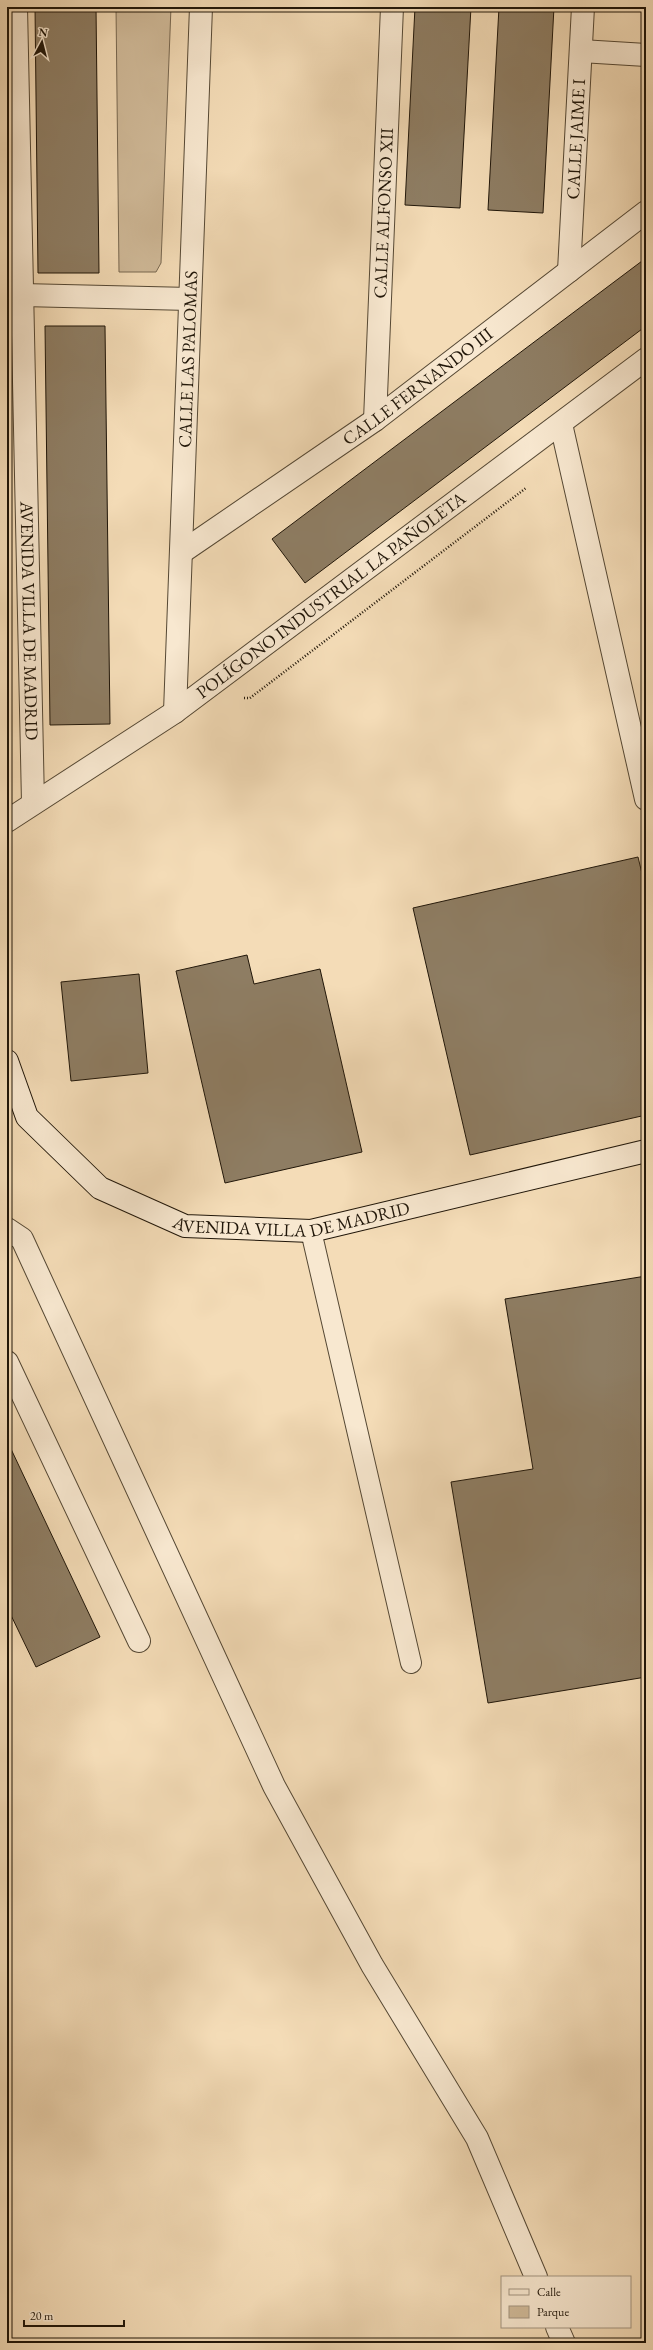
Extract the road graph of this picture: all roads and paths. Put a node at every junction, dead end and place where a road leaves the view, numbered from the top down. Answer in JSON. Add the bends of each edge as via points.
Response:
{"nodes":[{"id":1,"x":16,"y":7,"type":"edge"},
{"id":2,"x":201,"y":7,"type":"edge"},
{"id":3,"x":392,"y":7,"type":"edge"},
{"id":4,"x":583,"y":7,"type":"edge"},
{"id":5,"x":581,"y":51,"type":"junction"},
{"id":6,"x":646,"y":55,"type":"edge"},
{"id":7,"x":646,"y":212,"type":"edge"},
{"id":8,"x":569,"y":271,"type":"junction"},
{"id":9,"x":22,"y":295,"type":"junction"},
{"id":10,"x":190,"y":299,"type":"junction"},
{"id":11,"x":646,"y":359,"type":"edge"},
{"id":12,"x":375,"y":420,"type":"junction"},
{"id":13,"x":561,"y":424,"type":"junction"},
{"id":14,"x":182,"y":552,"type":"junction"},
{"id":15,"x":175,"y":712,"type":"junction"},
{"id":16,"x":646,"y":798,"type":"edge"},
{"id":17,"x":33,"y":803,"type":"junction"},
{"id":18,"x":7,"y":821,"type":"edge"},
{"id":19,"x":7,"y":1061,"type":"edge"},
{"id":20,"x":646,"y":1151,"type":"edge"},
{"id":21,"x":311,"y":1231,"type":"junction"},
{"id":22,"x":15,"y":1234,"type":"edge"},
{"id":23,"x":7,"y":1362,"type":"edge"},
{"id":24,"x":139,"y":1641,"type":"dead end"},
{"id":25,"x":411,"y":1663,"type":"dead end"},
{"id":26,"x":536,"y":2276,"type":"edge"},
{"id":27,"x":557,"y":2328,"type":"edge"},
{"id":28,"x":564,"y":2343,"type":"edge"}],
"edges":[{"from":1,"to":9,"type":"street","name":"AVENIDA VILLA DE MADRID"},
{"from":2,"to":10,"type":"street","name":"CALLE LAS PALOMAS"},
{"from":3,"to":12,"type":"street","name":"CALLE ALFONSO XII"},
{"from":4,"to":5,"type":"street","name":"CALLE JAIME I"},
{"from":5,"to":6,"type":"street"},
{"from":5,"to":8,"type":"street","name":"CALLE JAIME I"},
{"from":7,"to":8,"type":"street","name":"CALLE FERNANDO III"},
{"from":8,"to":12,"type":"street","name":"CALLE FERNANDO III"},
{"from":9,"to":10,"type":"street"},
{"from":9,"to":17,"type":"street","name":"AVENIDA VILLA DE MADRID"},
{"from":10,"to":14,"type":"street","name":"CALLE LAS PALOMAS"},
{"from":11,"to":13,"type":"street","name":"POLÍGONO INDUSTRIAL LA PAÑOLETA"},
{"from":12,"to":14,"type":"street","name":"CALLE FERNANDO III"},
{"from":13,"to":15,"type":"street","name":"POLÍGONO INDUSTRIAL LA PAÑOLETA"},
{"from":13,"to":16,"type":"street"},
{"from":14,"to":15,"type":"street","name":"CALLE LAS PALOMAS"},
{"from":15,"to":17,"type":"street","name":"POLÍGONO INDUSTRIAL LA PAÑOLETA"},
{"from":17,"to":18,"type":"street","name":"POLÍGONO INDUSTRIAL LA PAÑOLETA"},
{"from":19,"to":21,"type":"street","name":"AVENIDA VILLA DE MADRID","via":[[27,1117],[100,1188],[186,1226]]},
{"from":20,"to":21,"type":"street","name":"AVENIDA VILLA DE MADRID"},
{"from":21,"to":25,"type":"lane"},
{"from":22,"to":26,"type":"street","via":[[274,1786],[372,1965],[477,2138]]},
{"from":23,"to":24,"type":"street"},
{"from":27,"to":28,"type":"street"}]}
